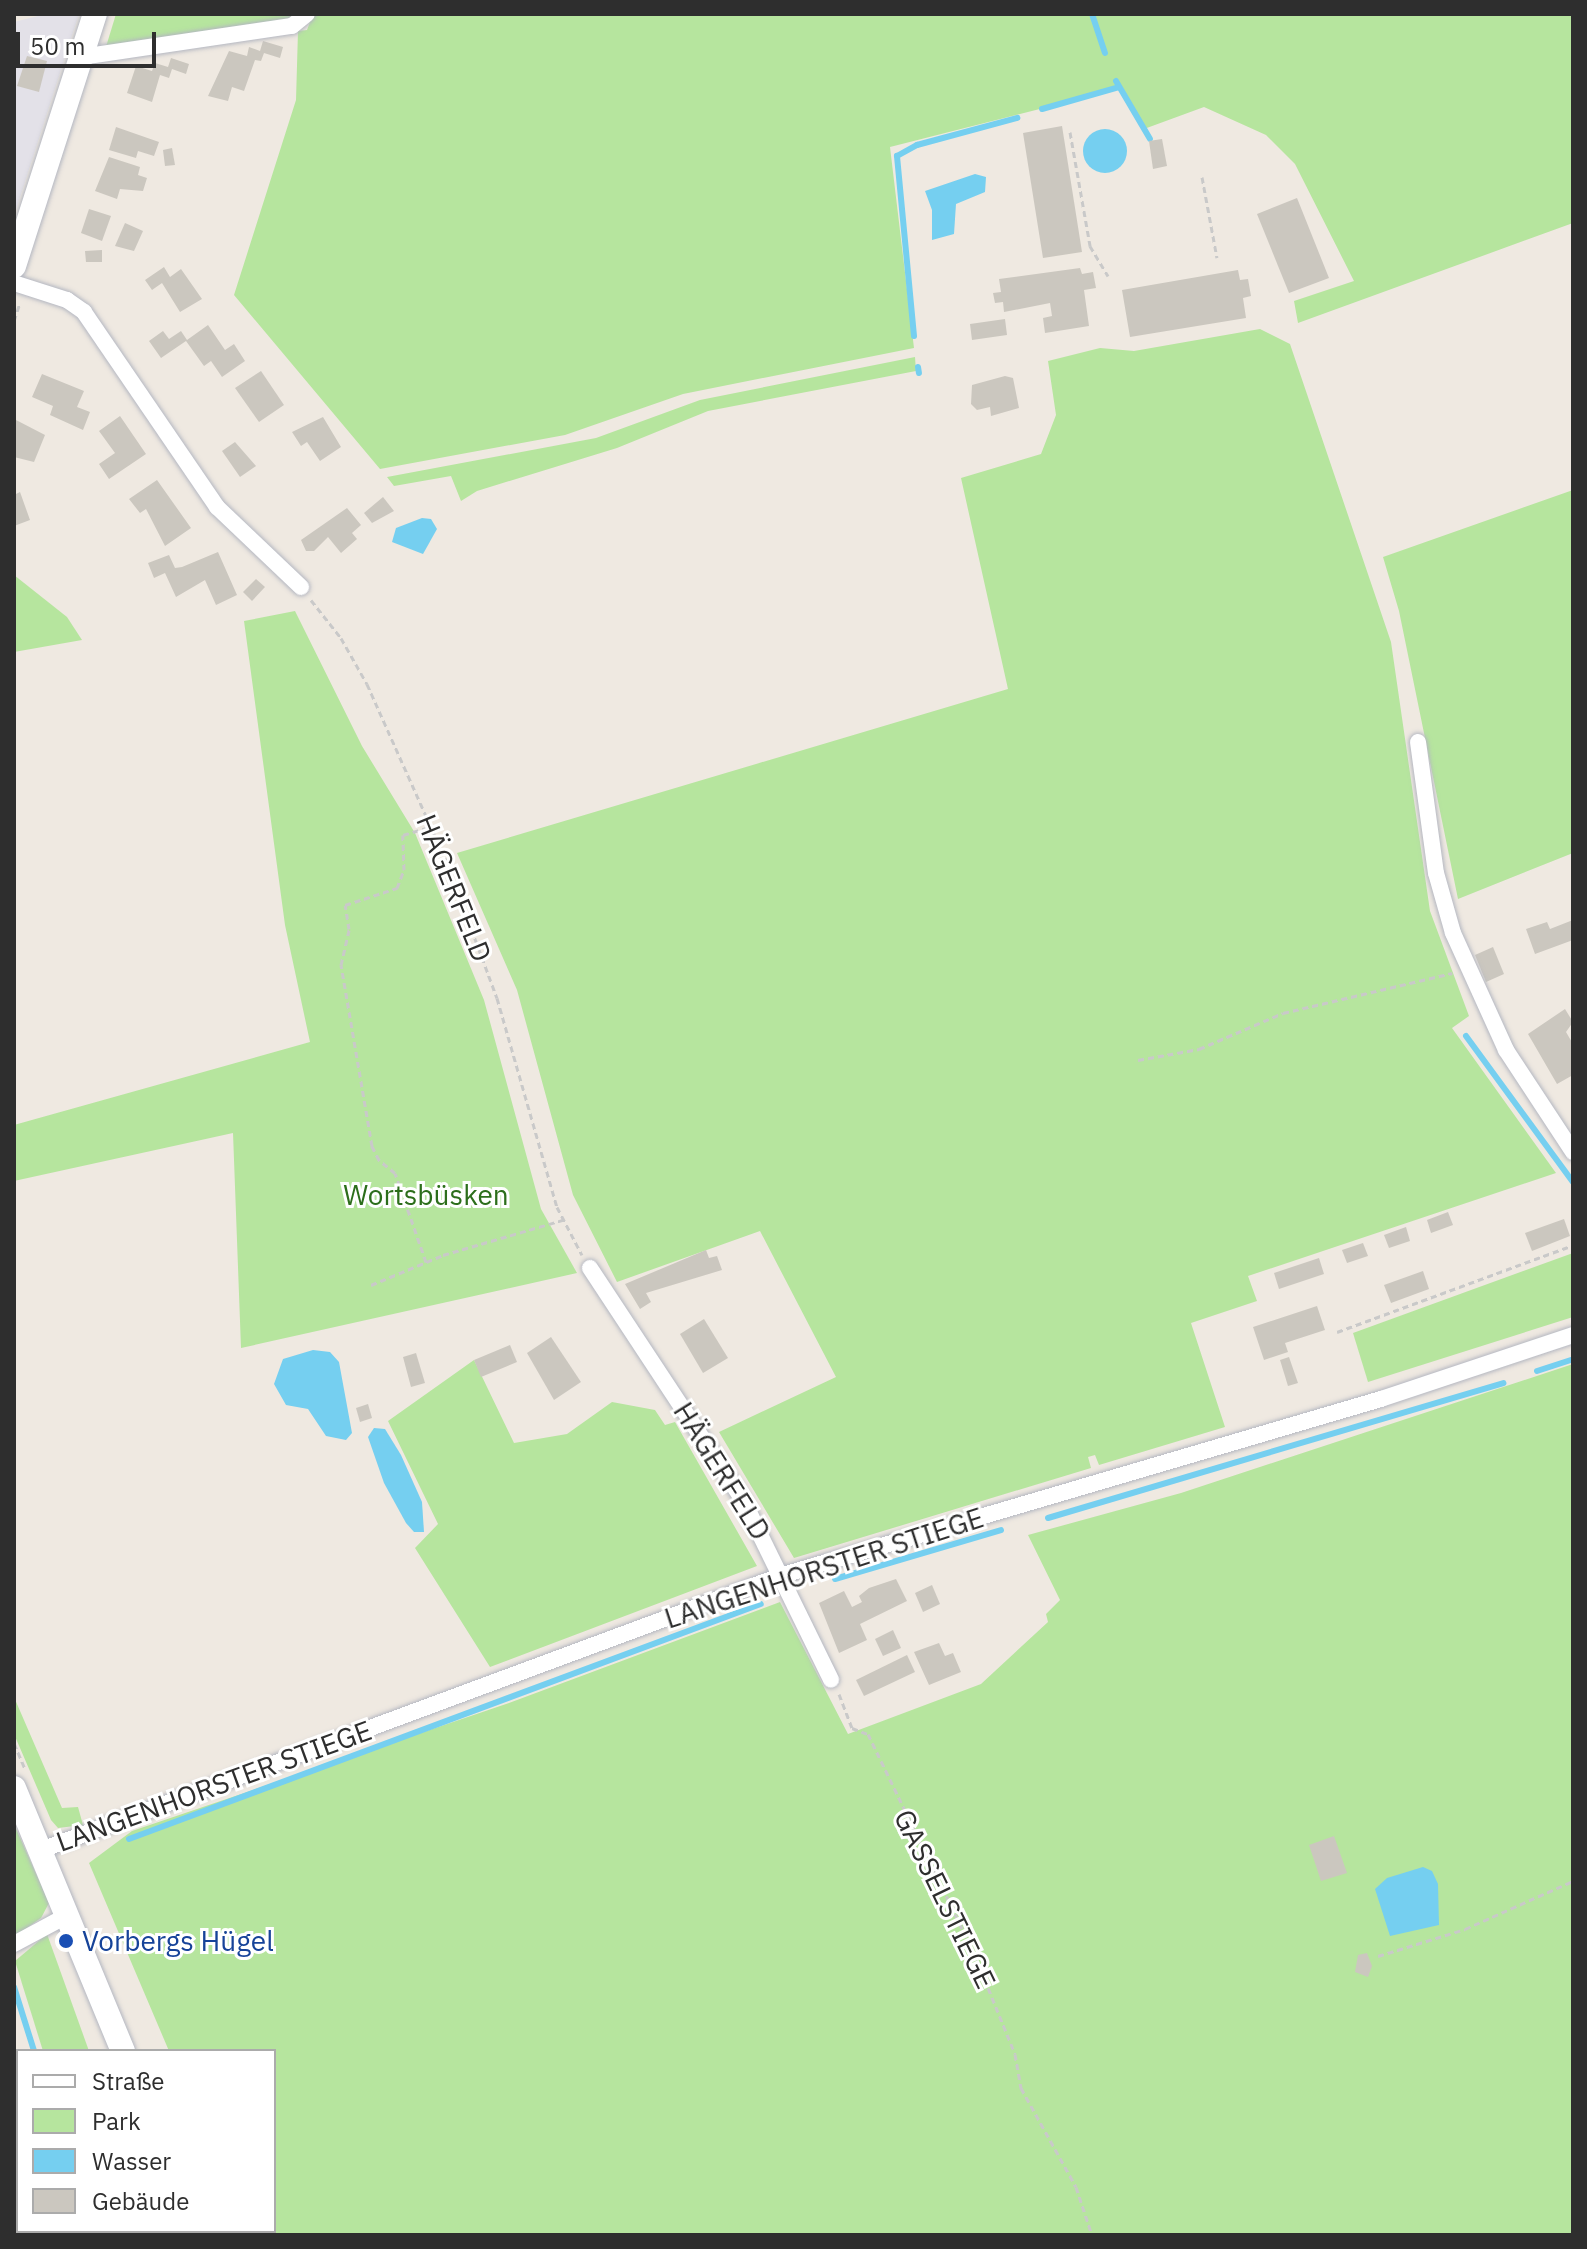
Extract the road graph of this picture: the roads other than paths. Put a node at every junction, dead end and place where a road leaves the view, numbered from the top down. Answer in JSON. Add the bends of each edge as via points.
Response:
{"nodes":[{"id":1,"x":95,"y":14,"type":"edge"},
{"id":2,"x":307,"y":14,"type":"edge"},
{"id":3,"x":81,"y":57,"type":"junction"},
{"id":4,"x":14,"y":266,"type":"edge"},
{"id":5,"x":14,"y":283,"type":"edge"},
{"id":6,"x":301,"y":587,"type":"road end"},
{"id":7,"x":1418,"y":742,"type":"dead end"},
{"id":8,"x":1573,"y":1152,"type":"edge"},
{"id":9,"x":590,"y":1268,"type":"road end"},
{"id":10,"x":1573,"y":1335,"type":"edge"},
{"id":11,"x":783,"y":1575,"type":"junction"},
{"id":12,"x":831,"y":1680,"type":"road end"},
{"id":13,"x":14,"y":1788,"type":"edge"},
{"id":14,"x":41,"y":1850,"type":"junction"},
{"id":15,"x":68,"y":1915,"type":"junction"},
{"id":16,"x":14,"y":1944,"type":"edge"},
{"id":17,"x":122,"y":2049,"type":"edge"}],
"edges":[{"from":1,"to":3,"type":"main road"},
{"from":2,"to":3,"type":"street","via":[[292,26]]},
{"from":3,"to":4,"type":"main road"},
{"from":5,"to":6,"type":"street","via":[[67,300],[84,312],[217,507]]},
{"from":7,"to":8,"type":"street","via":[[1436,873],[1468,970],[1506,1050]]},
{"from":9,"to":11,"type":"street","name":"HÄGERFELD","via":[[709,1446]]},
{"from":10,"to":11,"type":"street","name":"LANGENHORSTER STIEGE","via":[[1361,1405]]},
{"from":11,"to":12,"type":"street"},
{"from":11,"to":14,"type":"street","name":"LANGENHORSTER STIEGE"},
{"from":13,"to":14,"type":"main road"},
{"from":14,"to":15,"type":"main road"},
{"from":15,"to":16,"type":"street"},
{"from":15,"to":17,"type":"main road"}]}
